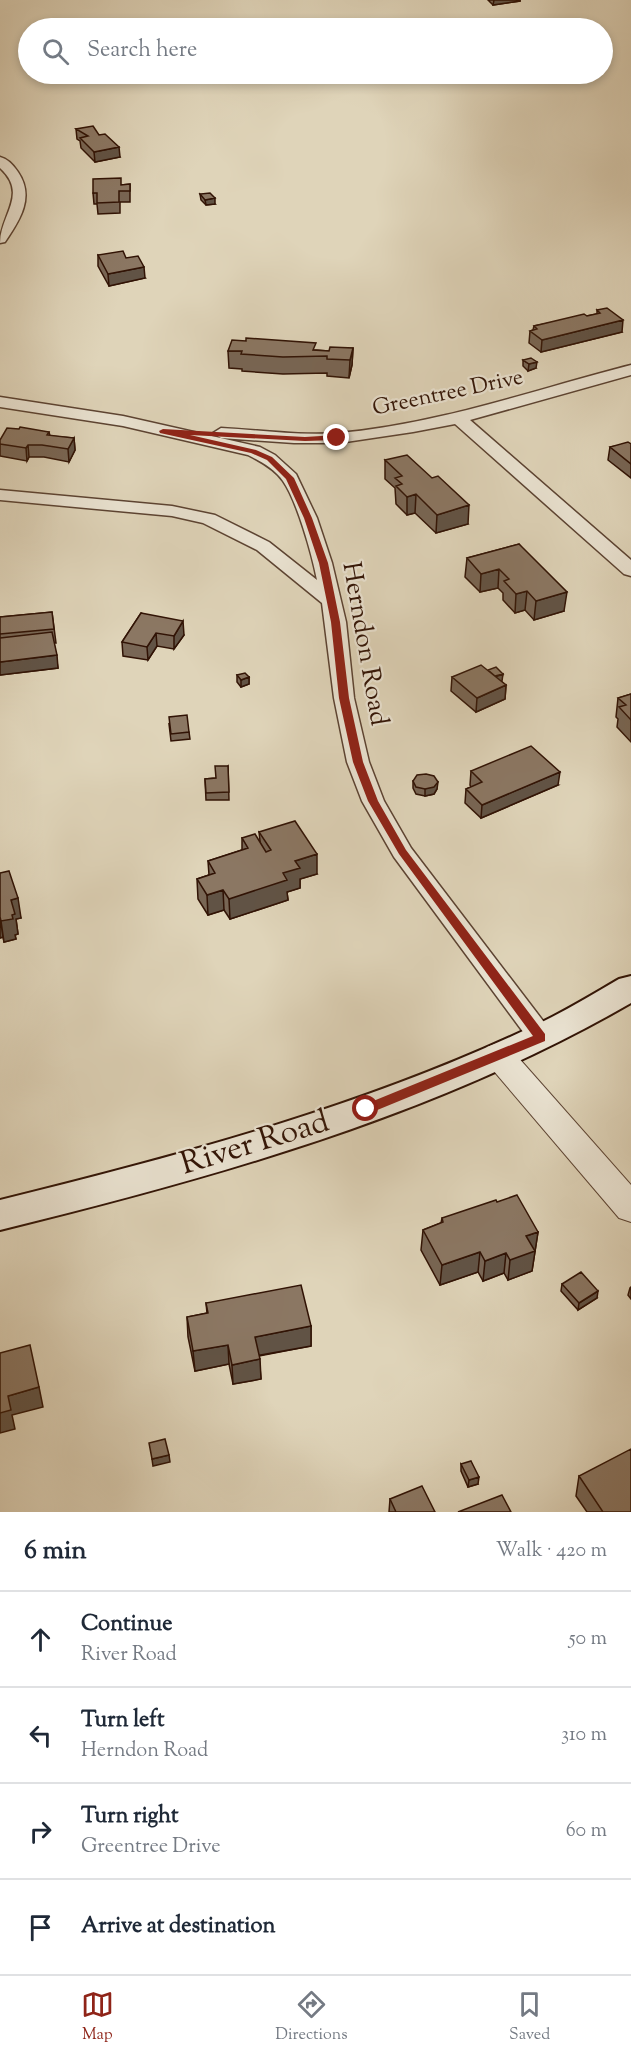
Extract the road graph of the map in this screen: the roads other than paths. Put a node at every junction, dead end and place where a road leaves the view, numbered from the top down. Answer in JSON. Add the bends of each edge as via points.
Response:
{"nodes":[{"id":1,"x":0,"y":161,"type":"edge"},
{"id":2,"x":0,"y":239,"type":"edge"},
{"id":3,"x":631,"y":370,"type":"edge"},
{"id":4,"x":0,"y":402,"type":"edge"},
{"id":5,"x":457,"y":417,"type":"junction"},
{"id":6,"x":163,"y":431,"type":"junction"},
{"id":7,"x":0,"y":495,"type":"edge"},
{"id":8,"x":631,"y":570,"type":"edge"},
{"id":9,"x":330,"y":600,"type":"junction"},
{"id":10,"x":631,"y":988,"type":"edge"},
{"id":11,"x":541,"y":1037,"type":"junction"},
{"id":12,"x":498,"y":1055,"type":"junction"},
{"id":13,"x":631,"y":1208,"type":"edge"},
{"id":14,"x":0,"y":1215,"type":"edge"}],
"edges":[{"from":1,"to":2,"type":"street","via":[[12,173],[21,199],[19,210]]},
{"from":3,"to":5,"type":"street","name":"Greentree Drive"},
{"from":4,"to":6,"type":"street","name":"Herndon Road"},
{"from":5,"to":6,"type":"street","name":"Greentree Drive","via":[[337,438]]},
{"from":5,"to":8,"type":"street"},
{"from":6,"to":9,"type":"street","name":"Herndon Road","via":[[254,452],[279,466],[290,478],[308,518]]},
{"from":7,"to":9,"type":"street","via":[[172,511],[209,519],[263,546]]},
{"from":9,"to":11,"type":"street","name":"Herndon Road","via":[[344,698],[358,762],[373,801],[408,860]]},
{"from":10,"to":11,"type":"main road","name":"River Road"},
{"from":11,"to":12,"type":"main road","name":"River Road"},
{"from":12,"to":13,"type":"street"},
{"from":12,"to":14,"type":"main road","name":"River Road","via":[[366,1109],[269,1142]]}]}
